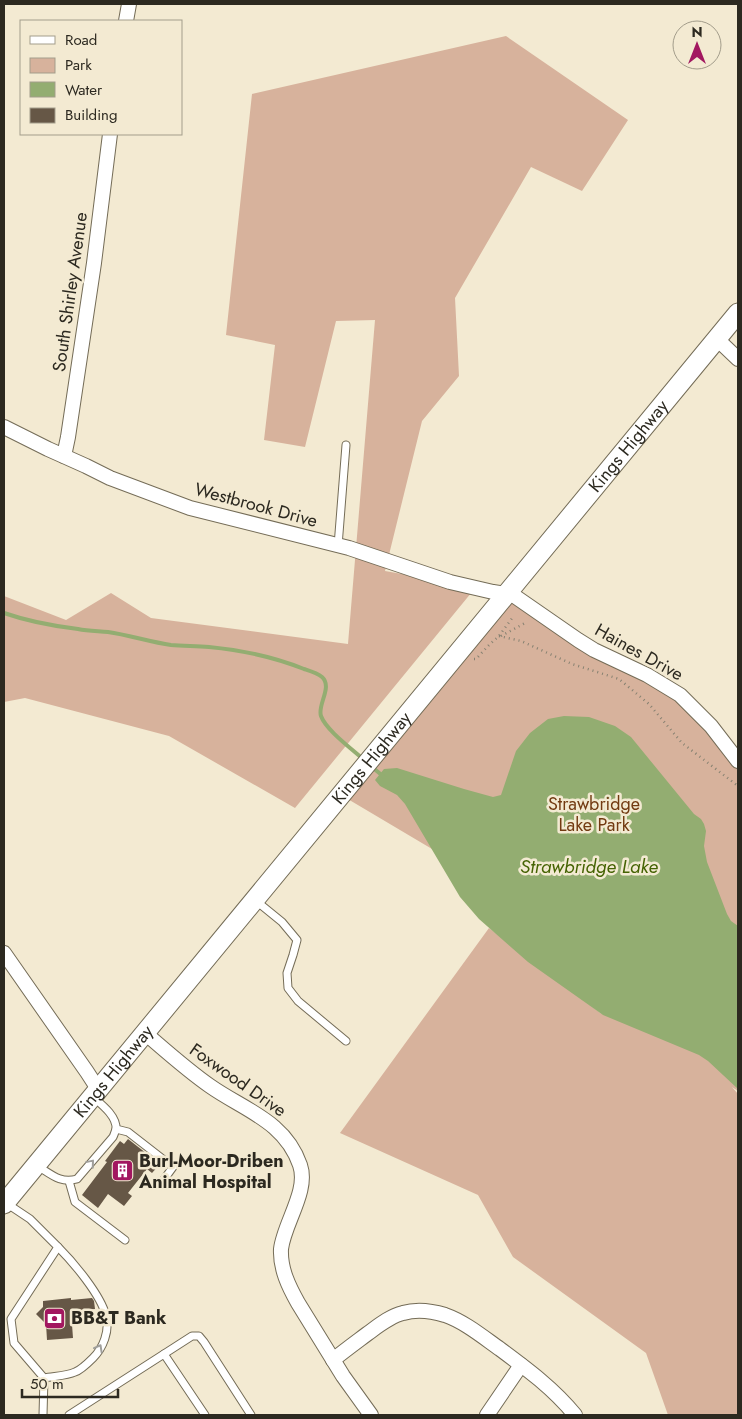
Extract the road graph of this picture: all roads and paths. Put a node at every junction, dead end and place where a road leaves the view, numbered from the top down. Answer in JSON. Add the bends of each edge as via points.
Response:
{"nodes":[{"id":1,"x":130,"y":4,"type":"edge"},
{"id":2,"x":126,"y":20,"type":"edge"},
{"id":3,"x":110,"y":135,"type":"edge"},
{"id":4,"x":738,"y":313,"type":"edge"},
{"id":5,"x":717,"y":339,"type":"junction"},
{"id":6,"x":738,"y":359,"type":"edge"},
{"id":7,"x":4,"y":428,"type":"edge"},
{"id":8,"x":346,"y":445,"type":"dead end"},
{"id":9,"x":64,"y":456,"type":"junction"},
{"id":10,"x":338,"y":546,"type":"junction"},
{"id":11,"x":507,"y":593,"type":"junction"},
{"id":12,"x":513,"y":617,"type":"dead end"},
{"id":13,"x":527,"y":622,"type":"dead end"},
{"id":14,"x":500,"y":636,"type":"junction"},
{"id":15,"x":472,"y":659,"type":"dead end"},
{"id":16,"x":738,"y":761,"type":"edge"},
{"id":17,"x":738,"y":786,"type":"edge"},
{"id":18,"x":255,"y":900,"type":"junction"},
{"id":19,"x":4,"y":954,"type":"edge"},
{"id":20,"x":145,"y":1034,"type":"junction"},
{"id":21,"x":346,"y":1041,"type":"dead end"},
{"id":22,"x":95,"y":1093,"type":"junction"},
{"id":23,"x":116,"y":1129,"type":"junction"},
{"id":24,"x":36,"y":1165,"type":"junction"},
{"id":25,"x":165,"y":1178,"type":"dead end"},
{"id":26,"x":69,"y":1181,"type":"junction"},
{"id":27,"x":5,"y":1203,"type":"edge"},
{"id":28,"x":125,"y":1240,"type":"dead end"},
{"id":29,"x":58,"y":1247,"type":"junction"},
{"id":30,"x":164,"y":1354,"type":"junction"},
{"id":31,"x":333,"y":1360,"type":"junction"},
{"id":32,"x":521,"y":1365,"type":"junction"},
{"id":33,"x":44,"y":1378,"type":"junction"},
{"id":34,"x":43,"y":1415,"type":"edge"},
{"id":35,"x":69,"y":1415,"type":"edge"},
{"id":36,"x":206,"y":1415,"type":"edge"},
{"id":37,"x":251,"y":1415,"type":"edge"},
{"id":38,"x":371,"y":1415,"type":"edge"},
{"id":39,"x":487,"y":1415,"type":"edge"},
{"id":40,"x":575,"y":1415,"type":"edge"}],
"edges":[{"from":1,"to":2,"type":"street"},
{"from":3,"to":9,"type":"street","name":"South Shirley Avenue"},
{"from":4,"to":5,"type":"main road","name":"Kings Highway"},
{"from":5,"to":6,"type":"street"},
{"from":5,"to":11,"type":"main road","name":"Kings Highway"},
{"from":7,"to":9,"type":"street","name":"Westbrook Drive"},
{"from":8,"to":10,"type":"lane"},
{"from":9,"to":10,"type":"street","name":"Westbrook Drive","via":[[121,483],[190,508]]},
{"from":10,"to":11,"type":"street","name":"Westbrook Drive","via":[[450,582]]},
{"from":11,"to":16,"type":"street","name":"Haines Drive","via":[[594,650],[680,695],[711,726]]},
{"from":11,"to":18,"type":"main road","name":"Kings Highway"},
{"from":12,"to":14,"type":"path"},
{"from":13,"to":14,"type":"path"},
{"from":14,"to":15,"type":"path","via":[[476,659]]},
{"from":14,"to":17,"type":"path","via":[[618,679],[649,704],[682,743]]},
{"from":18,"to":20,"type":"main road","name":"Kings Highway"},
{"from":18,"to":21,"type":"lane","via":[[282,922],[296,940],[287,973],[288,988],[298,1001]]},
{"from":19,"to":22,"type":"street","via":[[87,1072]]},
{"from":20,"to":22,"type":"main road","name":"Kings Highway"},
{"from":20,"to":31,"type":"street","name":"Foxwood Drive","via":[[210,1086],[270,1123],[281,1132],[295,1155],[301,1166],[301,1181],[284,1235],[282,1264],[291,1291]]},
{"from":22,"to":23,"type":"lane"},
{"from":22,"to":24,"type":"main road","name":"Kings Highway"},
{"from":23,"to":25,"type":"lane","via":[[128,1132],[173,1167]]},
{"from":26,"to":23,"type":"lane","one_way":true,"via":[[77,1179],[113,1137]]},
{"from":24,"to":26,"type":"lane","via":[[61,1180]]},
{"from":24,"to":27,"type":"main road","name":"Kings Highway"},
{"from":26,"to":28,"type":"lane","via":[[76,1202]]},
{"from":27,"to":29,"type":"lane","via":[[30,1219]]},
{"from":29,"to":33,"type":"lane","via":[[11,1319],[14,1344]]},
{"from":33,"to":29,"type":"lane","one_way":true,"via":[[75,1372],[87,1364],[98,1352],[106,1335],[106,1316],[99,1300],[72,1261]]},
{"from":30,"to":35,"type":"lane"},
{"from":30,"to":36,"type":"lane"},
{"from":30,"to":37,"type":"lane","via":[[192,1336],[199,1336]]},
{"from":31,"to":32,"type":"street","via":[[379,1325],[403,1313],[417,1311],[432,1312],[460,1322]]},
{"from":31,"to":38,"type":"street","name":"Foxwood Drive"},
{"from":32,"to":39,"type":"street"},
{"from":32,"to":40,"type":"street","via":[[555,1393]]},
{"from":33,"to":34,"type":"lane"}]}
